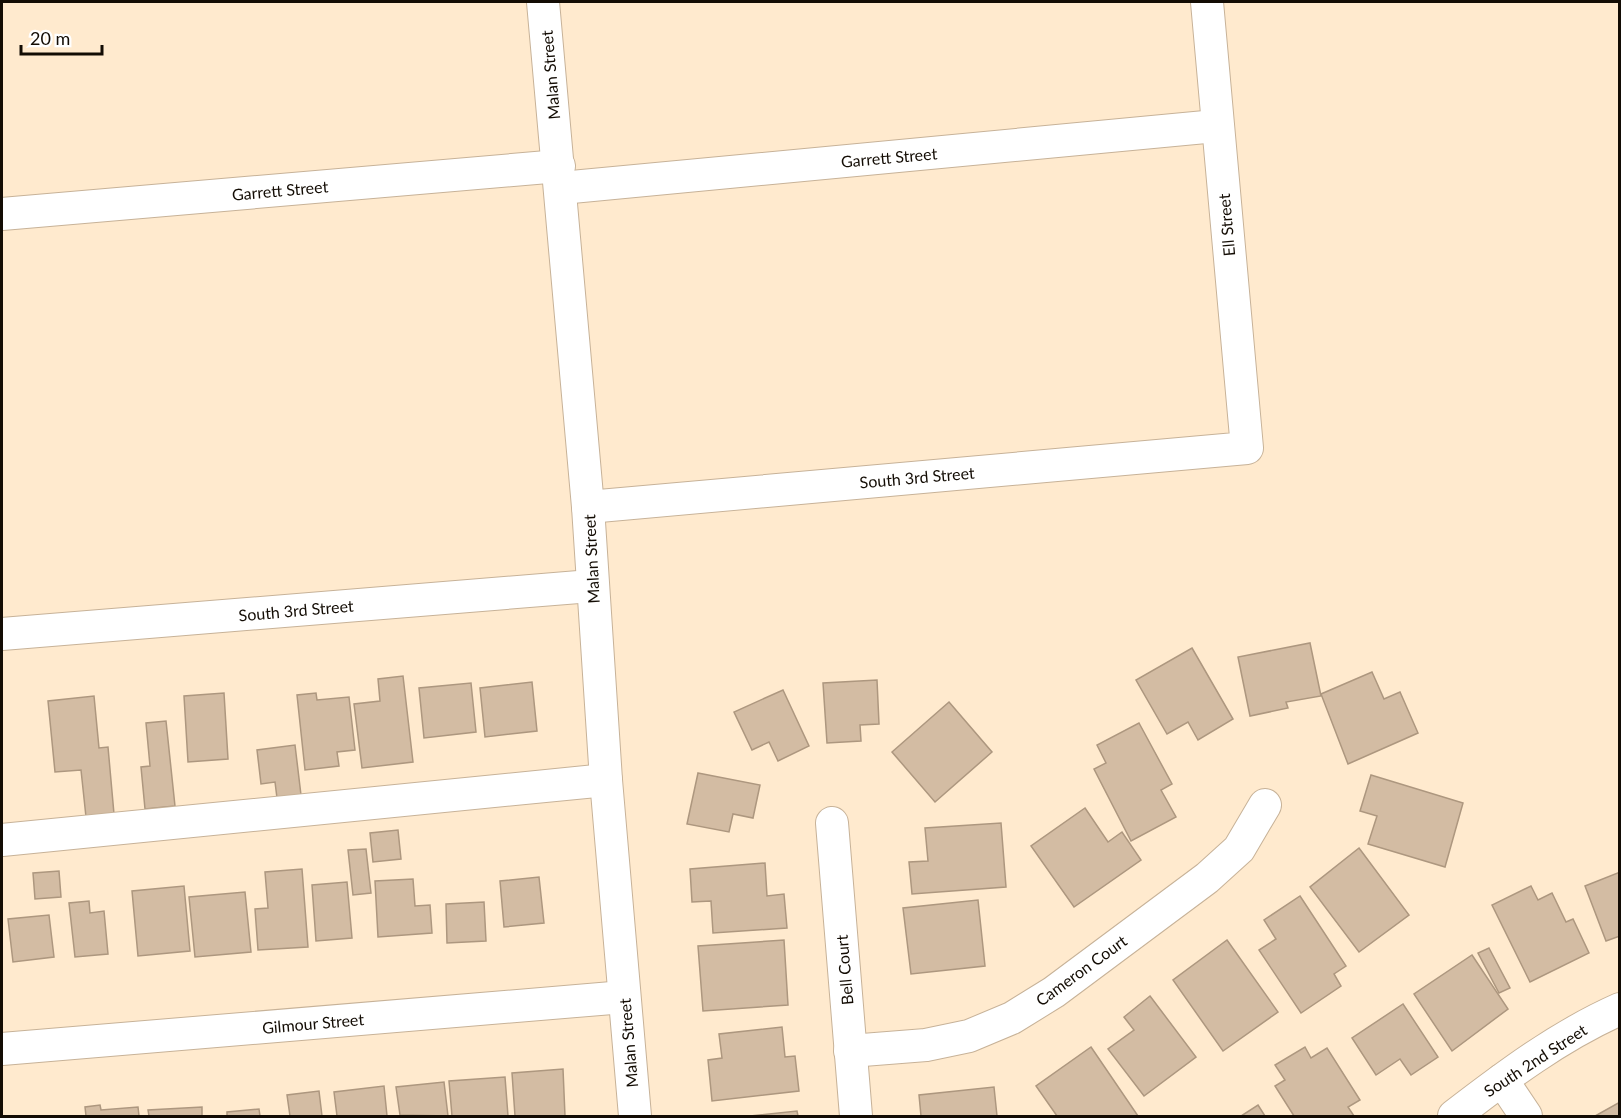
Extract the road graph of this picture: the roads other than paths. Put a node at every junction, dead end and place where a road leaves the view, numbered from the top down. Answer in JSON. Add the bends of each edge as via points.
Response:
{"nodes":[{"id":1,"x":543,"y":2,"type":"edge"},
{"id":2,"x":1207,"y":2,"type":"edge"},
{"id":3,"x":1216,"y":126,"type":"junction"},
{"id":4,"x":560,"y":177,"type":"junction"},
{"id":5,"x":2,"y":214,"type":"edge"},
{"id":6,"x":1247,"y":448,"type":"joint"},
{"id":7,"x":588,"y":507,"type":"junction"},
{"id":8,"x":591,"y":586,"type":"junction"},
{"id":9,"x":2,"y":634,"type":"edge"},
{"id":10,"x":606,"y":780,"type":"junction"},
{"id":11,"x":1265,"y":805,"type":"dead end"},
{"id":12,"x":832,"y":823,"type":"dead end"},
{"id":13,"x":2,"y":840,"type":"edge"},
{"id":14,"x":624,"y":997,"type":"junction"},
{"id":15,"x":1620,"y":1009,"type":"edge"},
{"id":16,"x":2,"y":1049,"type":"edge"},
{"id":17,"x":850,"y":1051,"type":"junction"},
{"id":18,"x":1502,"y":1080,"type":"junction"},
{"id":19,"x":635,"y":1116,"type":"edge"},
{"id":20,"x":856,"y":1116,"type":"edge"},
{"id":21,"x":1454,"y":1116,"type":"edge"},
{"id":22,"x":1526,"y":1116,"type":"edge"}],
"edges":[{"from":1,"to":4,"type":"street","name":"Malan Street"},
{"from":2,"to":3,"type":"street","name":"Ell Street"},
{"from":3,"to":4,"type":"street","name":"Garrett Street"},
{"from":3,"to":6,"type":"street","name":"Ell Street"},
{"from":4,"to":5,"type":"street","name":"Garrett Street"},
{"from":4,"to":7,"type":"street","name":"Malan Street"},
{"from":6,"to":7,"type":"street","name":"South 3rd Street"},
{"from":7,"to":8,"type":"street","name":"Malan Street"},
{"from":8,"to":9,"type":"street","name":"South 3rd Street"},
{"from":8,"to":10,"type":"street","name":"Malan Street"},
{"from":10,"to":13,"type":"street"},
{"from":10,"to":14,"type":"street","name":"Malan Street"},
{"from":11,"to":17,"type":"street","name":"Cameron Court","via":[[1239,849],[1207,878],[1054,992],[1012,1018],[969,1036],[926,1045]]},
{"from":12,"to":17,"type":"street","name":"Bell Court"},
{"from":14,"to":16,"type":"street","name":"Gilmour Street"},
{"from":14,"to":19,"type":"street","name":"Malan Street"},
{"from":15,"to":18,"type":"street","name":"South 2nd Street","via":[[1568,1035]]},
{"from":17,"to":20,"type":"street","name":"Bell Court"},
{"from":18,"to":21,"type":"street","name":"South 2nd Street"},
{"from":18,"to":22,"type":"street"}]}
